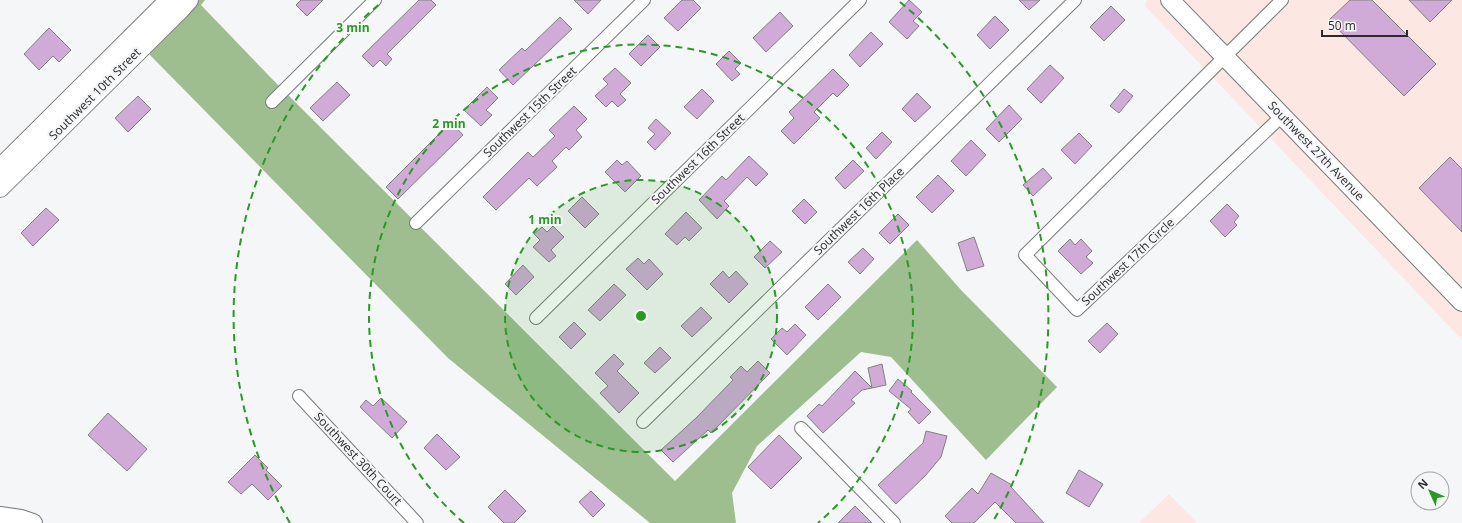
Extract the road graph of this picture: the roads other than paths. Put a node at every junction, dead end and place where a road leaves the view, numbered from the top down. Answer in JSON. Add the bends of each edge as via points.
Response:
{"nodes":[{"id":1,"x":169,"y":0,"type":"edge"},
{"id":2,"x":189,"y":0,"type":"edge"},
{"id":3,"x":375,"y":0,"type":"edge"},
{"id":4,"x":644,"y":0,"type":"edge"},
{"id":5,"x":860,"y":0,"type":"edge"},
{"id":6,"x":1075,"y":0,"type":"edge"},
{"id":7,"x":1170,"y":0,"type":"edge"},
{"id":8,"x":1282,"y":0,"type":"edge"},
{"id":9,"x":1224,"y":56,"type":"junction"},
{"id":10,"x":106,"y":73,"type":"junction"},
{"id":11,"x":272,"y":102,"type":"dead end"},
{"id":12,"x":1282,"y":116,"type":"junction"},
{"id":13,"x":2,"y":177,"type":"edge"},
{"id":14,"x":416,"y":223,"type":"dead end"},
{"id":15,"x":1462,"y":302,"type":"edge"},
{"id":16,"x":536,"y":318,"type":"dead end"},
{"id":17,"x":299,"y":396,"type":"dead end"},
{"id":18,"x":643,"y":422,"type":"dead end"},
{"id":19,"x":801,"y":428,"type":"dead end"},
{"id":20,"x":0,"y":516,"type":"edge"},
{"id":21,"x":33,"y":523,"type":"edge"},
{"id":22,"x":417,"y":523,"type":"edge"},
{"id":23,"x":894,"y":523,"type":"edge"}],
"edges":[{"from":1,"to":10,"type":"main road","name":"Southwest 10th Street"},
{"from":2,"to":10,"type":"main road","name":"Southwest 10th Street"},
{"from":3,"to":11,"type":"street"},
{"from":4,"to":14,"type":"street","name":"Southwest 15th Street"},
{"from":5,"to":16,"type":"street","name":"Southwest 16th Street"},
{"from":6,"to":18,"type":"street","name":"Southwest 16th Place"},
{"from":7,"to":9,"type":"main road","name":"Southwest 27th Avenue"},
{"from":8,"to":9,"type":"street"},
{"from":9,"to":12,"type":"main road","name":"Southwest 27th Avenue"},
{"from":9,"to":12,"type":"street","name":"Southwest 17th Circle","via":[[1025,254],[1050,283],[1077,310]]},
{"from":10,"to":13,"type":"main road","name":"Southwest 10th Street"},
{"from":12,"to":15,"type":"main road","name":"Southwest 27th Avenue"},
{"from":17,"to":22,"type":"street","name":"Southwest 30th Court"},
{"from":19,"to":23,"type":"street"},
{"from":20,"to":21,"type":"main road"}]}
